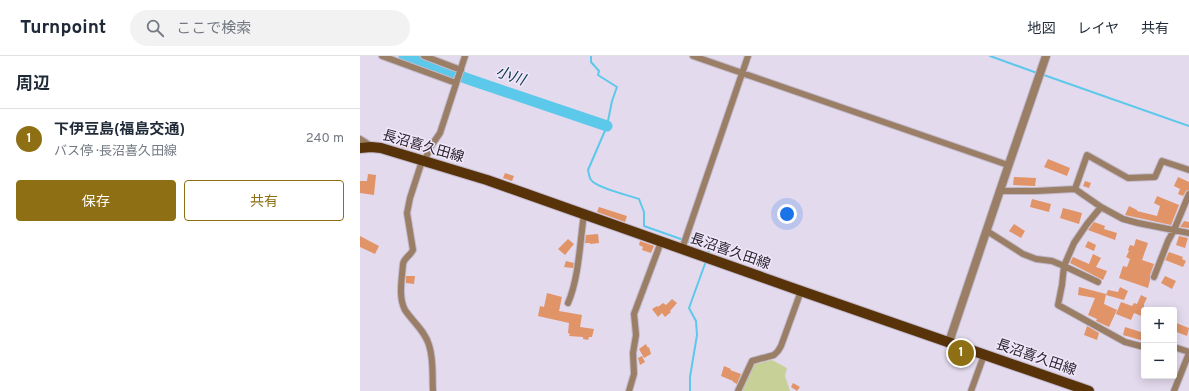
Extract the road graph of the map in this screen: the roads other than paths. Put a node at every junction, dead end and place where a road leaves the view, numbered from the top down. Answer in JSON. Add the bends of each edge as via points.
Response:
{"nodes":[{"id":1,"x":382,"y":56,"type":"edge"},
{"id":2,"x":424,"y":56,"type":"edge"},
{"id":3,"x":465,"y":56,"type":"edge"},
{"id":4,"x":693,"y":56,"type":"edge"},
{"id":5,"x":748,"y":56,"type":"edge"},
{"id":6,"x":1046,"y":56,"type":"edge"},
{"id":7,"x":461,"y":70,"type":"junction"},
{"id":8,"x":742,"y":73,"type":"junction"},
{"id":9,"x":456,"y":83,"type":"junction"},
{"id":10,"x":360,"y":140,"type":"edge"},
{"id":11,"x":371,"y":147,"type":"junction"},
{"id":12,"x":360,"y":148,"type":"edge"},
{"id":13,"x":423,"y":161,"type":"junction"},
{"id":14,"x":1008,"y":165,"type":"junction"},
{"id":15,"x":1189,"y":170,"type":"edge"},
{"id":16,"x":1075,"y":189,"type":"junction"},
{"id":17,"x":1000,"y":191,"type":"junction"},
{"id":18,"x":1189,"y":194,"type":"edge"},
{"id":19,"x":1101,"y":207,"type":"junction"},
{"id":20,"x":584,"y":214,"type":"junction"},
{"id":21,"x":1174,"y":230,"type":"junction"},
{"id":22,"x":987,"y":231,"type":"junction"},
{"id":23,"x":1189,"y":233,"type":"edge"},
{"id":24,"x":662,"y":242,"type":"junction"},
{"id":25,"x":682,"y":249,"type":"junction"},
{"id":26,"x":1064,"y":266,"type":"junction"},
{"id":27,"x":1154,"y":277,"type":"dead end"},
{"id":28,"x":1098,"y":282,"type":"dead end"},
{"id":29,"x":800,"y":291,"type":"junction"},
{"id":30,"x":568,"y":303,"type":"dead end"},
{"id":31,"x":949,"y":342,"type":"junction"},
{"id":32,"x":1141,"y":346,"type":"edge"},
{"id":33,"x":1177,"y":348,"type":"edge"},
{"id":34,"x":1189,"y":353,"type":"edge"},
{"id":35,"x":984,"y":355,"type":"junction"},
{"id":36,"x":433,"y":391,"type":"edge"},
{"id":37,"x":628,"y":391,"type":"edge"},
{"id":38,"x":738,"y":391,"type":"edge"},
{"id":39,"x":971,"y":391,"type":"edge"},
{"id":40,"x":1089,"y":391,"type":"edge"},
{"id":41,"x":1174,"y":391,"type":"edge"}],
"edges":[{"from":1,"to":9,"type":"street"},
{"from":2,"to":7,"type":"street"},
{"from":3,"to":7,"type":"street"},
{"from":4,"to":8,"type":"street"},
{"from":5,"to":8,"type":"street"},
{"from":6,"to":14,"type":"street"},
{"from":7,"to":9,"type":"street"},
{"from":8,"to":14,"type":"street"},
{"from":8,"to":25,"type":"street"},
{"from":9,"to":13,"type":"street","via":[[440,133]]},
{"from":10,"to":11,"type":"street"},
{"from":11,"to":12,"type":"main road","name":"長沼喜久田線"},
{"from":11,"to":13,"type":"main road","name":"長沼喜久田線"},
{"from":13,"to":20,"type":"main road","name":"長沼喜久田線"},
{"from":13,"to":36,"type":"street","via":[[407,213],[413,250],[404,261],[401,295],[405,309],[429,345]]},
{"from":14,"to":17,"type":"street"},
{"from":15,"to":16,"type":"street","via":[[1162,161],[1154,177],[1128,178],[1087,155]]},
{"from":16,"to":17,"type":"street"},
{"from":16,"to":19,"type":"street"},
{"from":17,"to":22,"type":"street"},
{"from":18,"to":21,"type":"street"},
{"from":19,"to":21,"type":"street","via":[[1123,219]]},
{"from":19,"to":26,"type":"street","via":[[1074,243]]},
{"from":20,"to":24,"type":"main road","name":"長沼喜久田線"},
{"from":20,"to":30,"type":"street","via":[[575,281]]},
{"from":21,"to":23,"type":"street"},
{"from":21,"to":27,"type":"street"},
{"from":22,"to":26,"type":"street","via":[[1023,254]]},
{"from":22,"to":31,"type":"street"},
{"from":24,"to":25,"type":"main road","name":"長沼喜久田線"},
{"from":24,"to":37,"type":"street","via":[[634,314],[634,374]]},
{"from":25,"to":29,"type":"main road","name":"長沼喜久田線"},
{"from":26,"to":28,"type":"street"},
{"from":26,"to":32,"type":"street","via":[[1058,305],[1126,342]]},
{"from":29,"to":31,"type":"main road","name":"長沼喜久田線"},
{"from":29,"to":38,"type":"street","via":[[781,346],[774,355],[752,361]]},
{"from":31,"to":35,"type":"main road","name":"長沼喜久田線"},
{"from":33,"to":34,"type":"street"},
{"from":34,"to":41,"type":"street"},
{"from":35,"to":39,"type":"street"},
{"from":35,"to":40,"type":"main road","name":"長沼喜久田線"}]}
